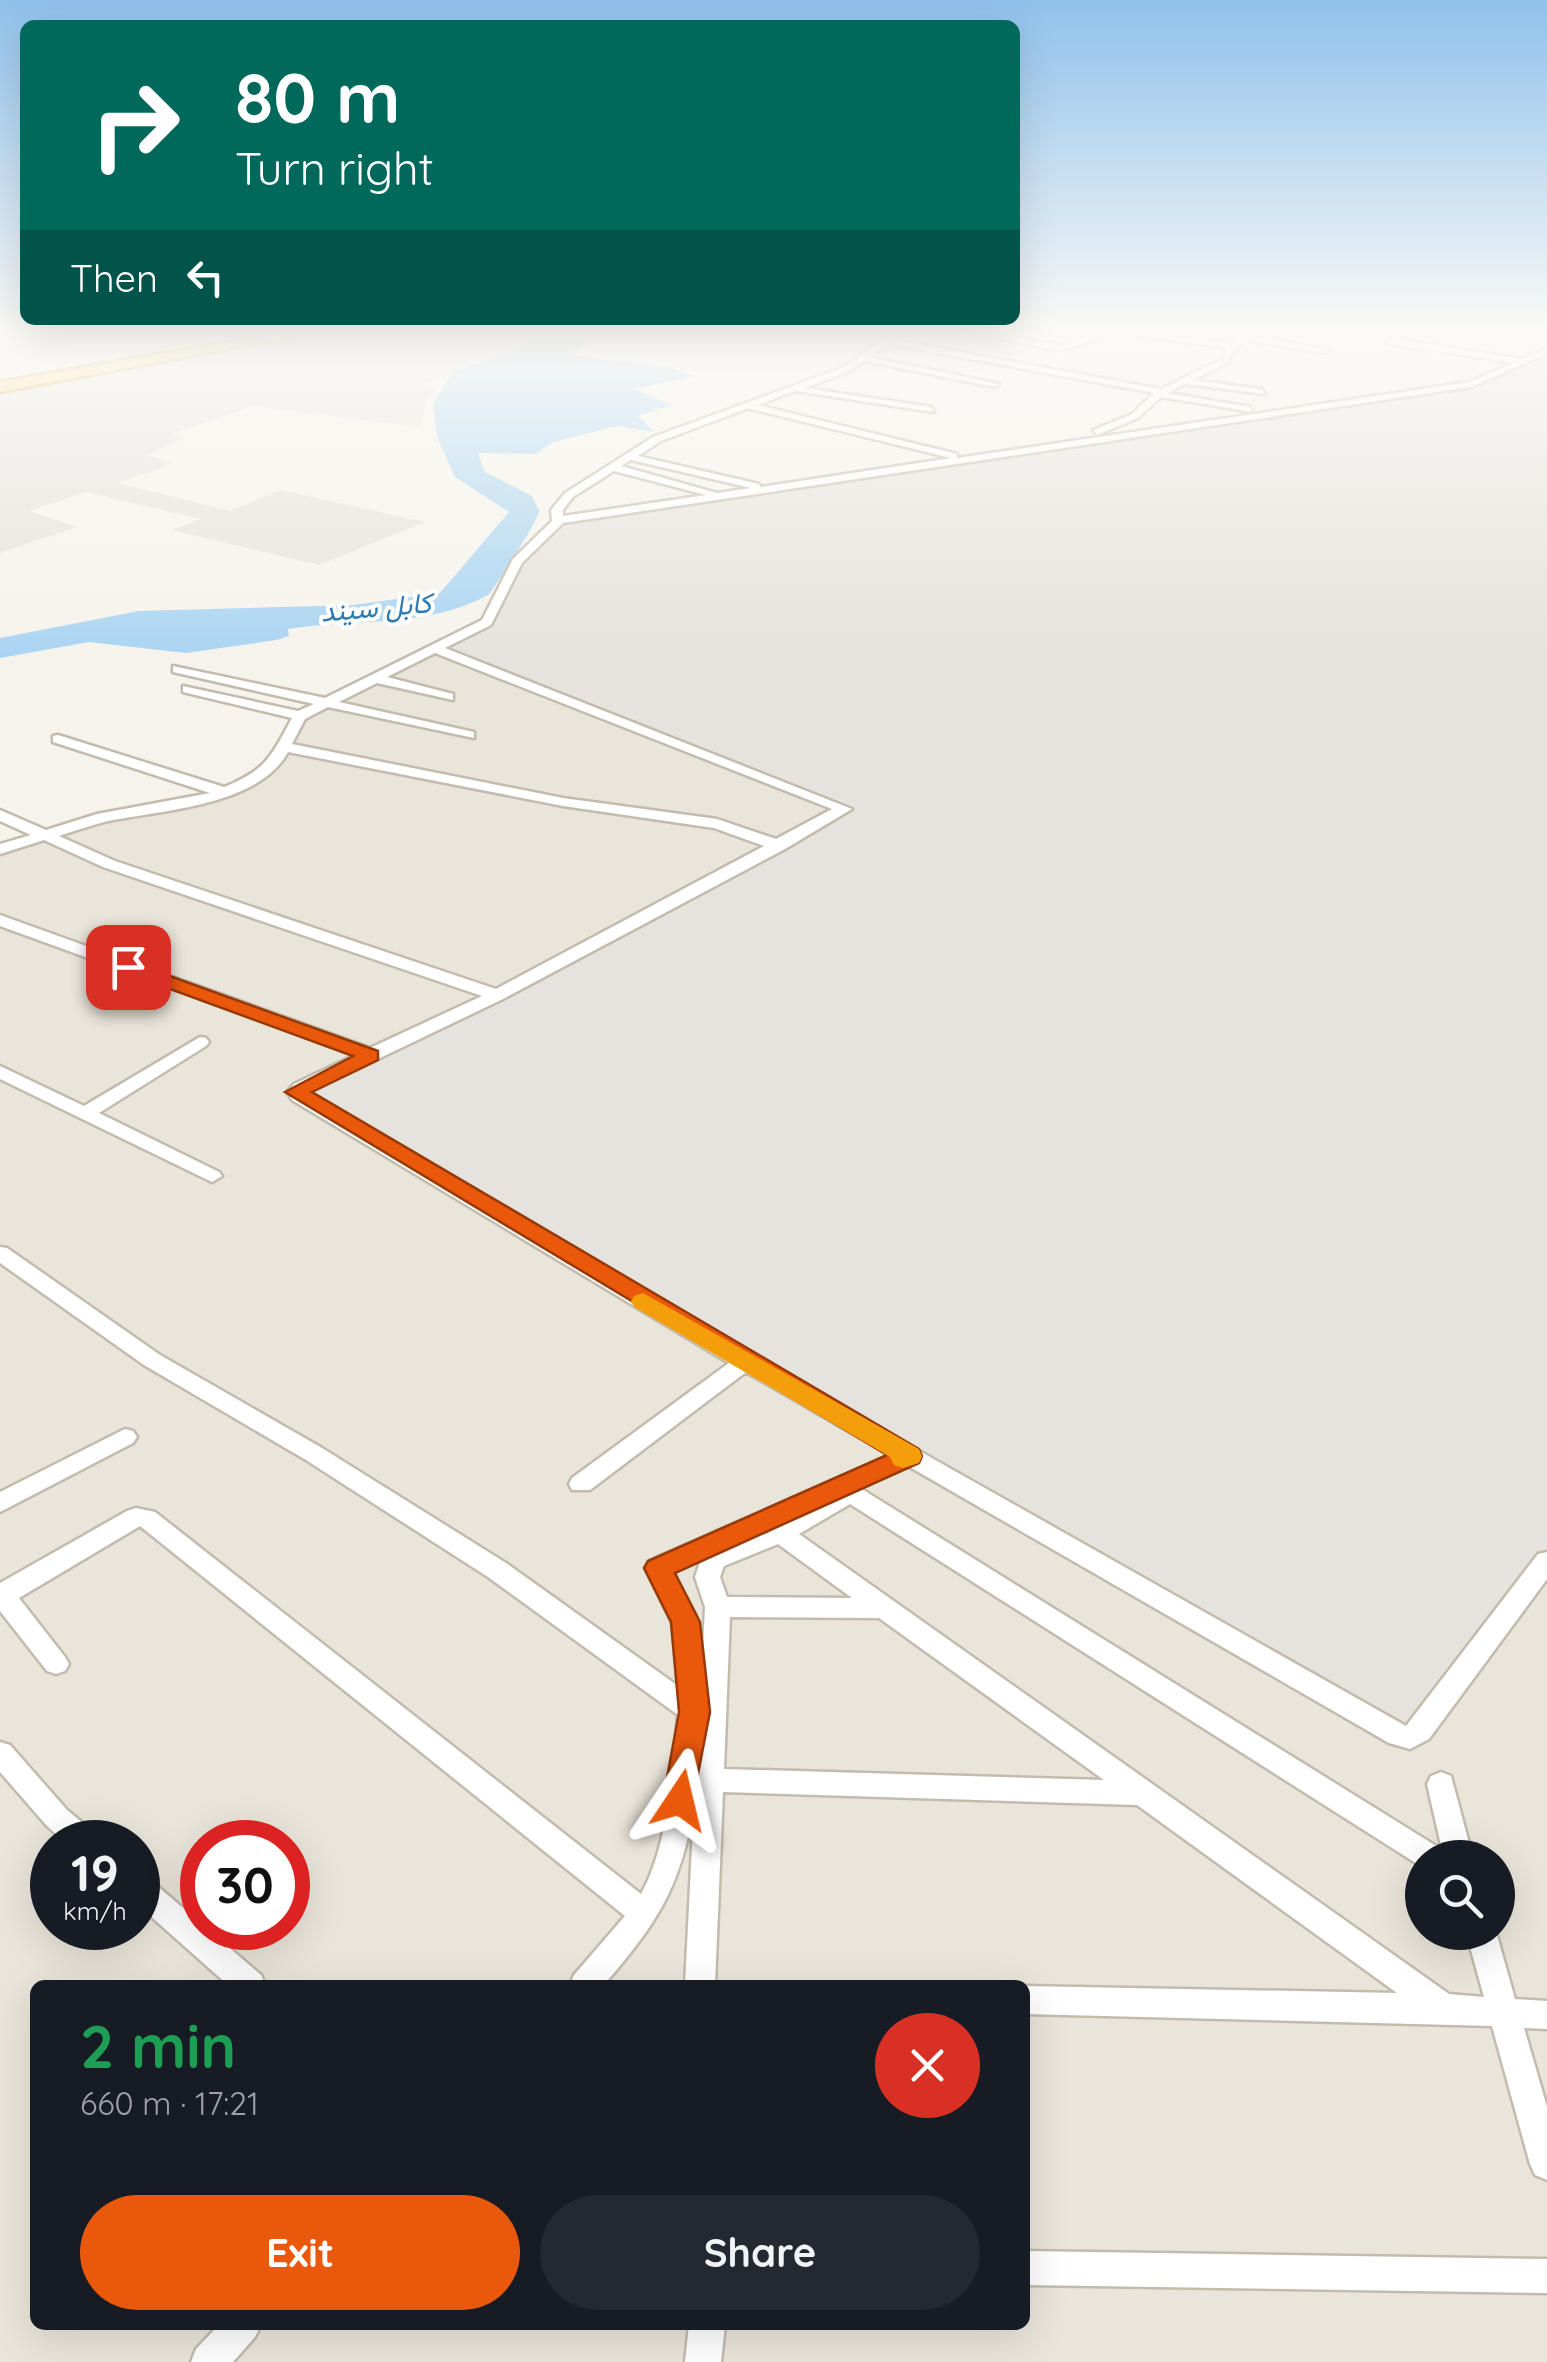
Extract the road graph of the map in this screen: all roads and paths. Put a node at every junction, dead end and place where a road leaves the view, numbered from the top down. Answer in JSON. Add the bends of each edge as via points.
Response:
{"nodes":[{"id":1,"x":663,"y":438,"type":"edge"},
{"id":2,"x":882,"y":438,"type":"edge"},
{"id":3,"x":1082,"y":438,"type":"edge"},
{"id":4,"x":1107,"y":438,"type":"edge"},
{"id":5,"x":1068,"y":444,"type":"junction"},
{"id":6,"x":630,"y":457,"type":"junction"},
{"id":7,"x":966,"y":459,"type":"junction"},
{"id":8,"x":612,"y":468,"type":"junction"},
{"id":9,"x":766,"y":489,"type":"junction"},
{"id":10,"x":722,"y":496,"type":"junction"},
{"id":11,"x":559,"y":520,"type":"junction"},
{"id":12,"x":434,"y":649,"type":"junction"},
{"id":13,"x":178,"y":669,"type":"dead end"},
{"id":14,"x":375,"y":678,"type":"junction"},
{"id":15,"x":188,"y":690,"type":"dead end"},
{"id":16,"x":448,"y":697,"type":"dead end"},
{"id":17,"x":323,"y":703,"type":"junction"},
{"id":18,"x":300,"y":716,"type":"junction"},
{"id":19,"x":469,"y":735,"type":"dead end"},
{"id":20,"x":58,"y":739,"type":"dead end"},
{"id":21,"x":286,"y":746,"type":"junction"},
{"id":22,"x":224,"y":793,"type":"junction"},
{"id":23,"x":0,"y":815,"type":"edge"},
{"id":24,"x":46,"y":833,"type":"junction"},
{"id":25,"x":780,"y":846,"type":"junction"},
{"id":26,"x":0,"y":849,"type":"edge"},
{"id":27,"x":0,"y":920,"type":"edge"},
{"id":28,"x":498,"y":995,"type":"junction"},
{"id":29,"x":200,"y":1042,"type":"dead end"},
{"id":30,"x":371,"y":1055,"type":"junction"},
{"id":31,"x":0,"y":1072,"type":"edge"},
{"id":32,"x":87,"y":1112,"type":"junction"},
{"id":33,"x":212,"y":1176,"type":"dead end"},
{"id":34,"x":0,"y":1253,"type":"edge"},
{"id":35,"x":745,"y":1362,"type":"junction"},
{"id":36,"x":125,"y":1436,"type":"dead end"},
{"id":37,"x":909,"y":1456,"type":"junction"},
{"id":38,"x":582,"y":1484,"type":"dead end"},
{"id":39,"x":0,"y":1503,"type":"edge"},
{"id":40,"x":780,"y":1532,"type":"junction"},
{"id":41,"x":1547,"y":1560,"type":"edge"},
{"id":42,"x":1,"y":1594,"type":"edge"},
{"id":43,"x":718,"y":1607,"type":"junction"},
{"id":44,"x":881,"y":1608,"type":"junction"},
{"id":45,"x":56,"y":1664,"type":"dead end"},
{"id":46,"x":694,"y":1712,"type":"junction"},
{"id":47,"x":0,"y":1753,"type":"edge"},
{"id":48,"x":711,"y":1780,"type":"junction"},
{"id":49,"x":1441,"y":1784,"type":"dead end"},
{"id":50,"x":1142,"y":1793,"type":"junction"},
{"id":51,"x":59,"y":1820,"type":"edge"},
{"id":52,"x":1455,"y":1840,"type":"edge"},
{"id":53,"x":1405,"y":1842,"type":"edge"},
{"id":54,"x":160,"y":1907,"type":"edge"},
{"id":55,"x":644,"y":1914,"type":"junction"},
{"id":56,"x":1486,"y":1950,"type":"edge"},
{"id":57,"x":244,"y":1980,"type":"edge"},
{"id":58,"x":588,"y":1980,"type":"edge"},
{"id":59,"x":700,"y":1980,"type":"edge"},
{"id":60,"x":1030,"y":2000,"type":"edge"},
{"id":61,"x":1443,"y":2008,"type":"junction"},
{"id":62,"x":1505,"y":2014,"type":"junction"},
{"id":63,"x":1547,"y":2016,"type":"edge"},
{"id":64,"x":1547,"y":2164,"type":"edge"},
{"id":65,"x":1030,"y":2268,"type":"edge"},
{"id":66,"x":1547,"y":2276,"type":"edge"},
{"id":67,"x":238,"y":2330,"type":"edge"},
{"id":68,"x":707,"y":2330,"type":"edge"},
{"id":69,"x":209,"y":2362,"type":"edge"},
{"id":70,"x":704,"y":2362,"type":"edge"}],
"edges":[{"from":1,"to":6,"type":"street"},
{"from":2,"to":7,"type":"street"},
{"from":3,"to":5,"type":"street"},
{"from":4,"to":5,"type":"street"},
{"from":5,"to":7,"type":"street"},
{"from":6,"to":8,"type":"street"},
{"from":6,"to":9,"type":"street"},
{"from":7,"to":9,"type":"street"},
{"from":8,"to":10,"type":"street"},
{"from":8,"to":11,"type":"street","via":[[569,494],[557,510]]},
{"from":9,"to":10,"type":"street"},
{"from":10,"to":11,"type":"street"},
{"from":11,"to":12,"type":"street","via":[[517,562],[488,622]]},
{"from":12,"to":14,"type":"street"},
{"from":12,"to":25,"type":"street","via":[[844,807]]},
{"from":13,"to":17,"type":"street"},
{"from":14,"to":16,"type":"street"},
{"from":14,"to":17,"type":"street"},
{"from":15,"to":18,"type":"street"},
{"from":17,"to":18,"type":"street"},
{"from":17,"to":19,"type":"street"},
{"from":18,"to":21,"type":"street"},
{"from":20,"to":22,"type":"street"},
{"from":21,"to":22,"type":"street","via":[[273,766]]},
{"from":21,"to":25,"type":"street","via":[[563,802],[716,824]]},
{"from":22,"to":24,"type":"street"},
{"from":23,"to":24,"type":"street"},
{"from":24,"to":26,"type":"street"},
{"from":24,"to":28,"type":"street","via":[[109,864]]},
{"from":25,"to":28,"type":"street"},
{"from":27,"to":30,"type":"street"},
{"from":28,"to":30,"type":"street"},
{"from":29,"to":32,"type":"street"},
{"from":30,"to":35,"type":"street","via":[[296,1092]]},
{"from":31,"to":32,"type":"street"},
{"from":32,"to":33,"type":"street"},
{"from":34,"to":46,"type":"street","via":[[152,1360],[497,1570]]},
{"from":35,"to":37,"type":"street"},
{"from":35,"to":38,"type":"street"},
{"from":36,"to":39,"type":"street"},
{"from":37,"to":41,"type":"street","via":[[1410,1738]]},
{"from":37,"to":46,"type":"street","via":[[658,1568],[685,1622]]},
{"from":40,"to":43,"type":"street","via":[[708,1566]]},
{"from":40,"to":44,"type":"street"},
{"from":40,"to":53,"type":"street","via":[[850,1493]]},
{"from":42,"to":45,"type":"street"},
{"from":42,"to":55,"type":"street","via":[[136,1517],[146,1518]]},
{"from":43,"to":44,"type":"street"},
{"from":43,"to":48,"type":"street"},
{"from":44,"to":50,"type":"street"},
{"from":46,"to":55,"type":"street","via":[[662,1881]]},
{"from":47,"to":51,"type":"street"},
{"from":48,"to":50,"type":"street"},
{"from":48,"to":59,"type":"street"},
{"from":49,"to":52,"type":"street"},
{"from":50,"to":61,"type":"street"},
{"from":54,"to":57,"type":"street"},
{"from":55,"to":58,"type":"street"},
{"from":56,"to":62,"type":"street"},
{"from":60,"to":61,"type":"street"},
{"from":61,"to":62,"type":"street"},
{"from":62,"to":63,"type":"street"},
{"from":62,"to":64,"type":"street"},
{"from":65,"to":66,"type":"street"},
{"from":67,"to":69,"type":"street"},
{"from":68,"to":70,"type":"street"}]}
